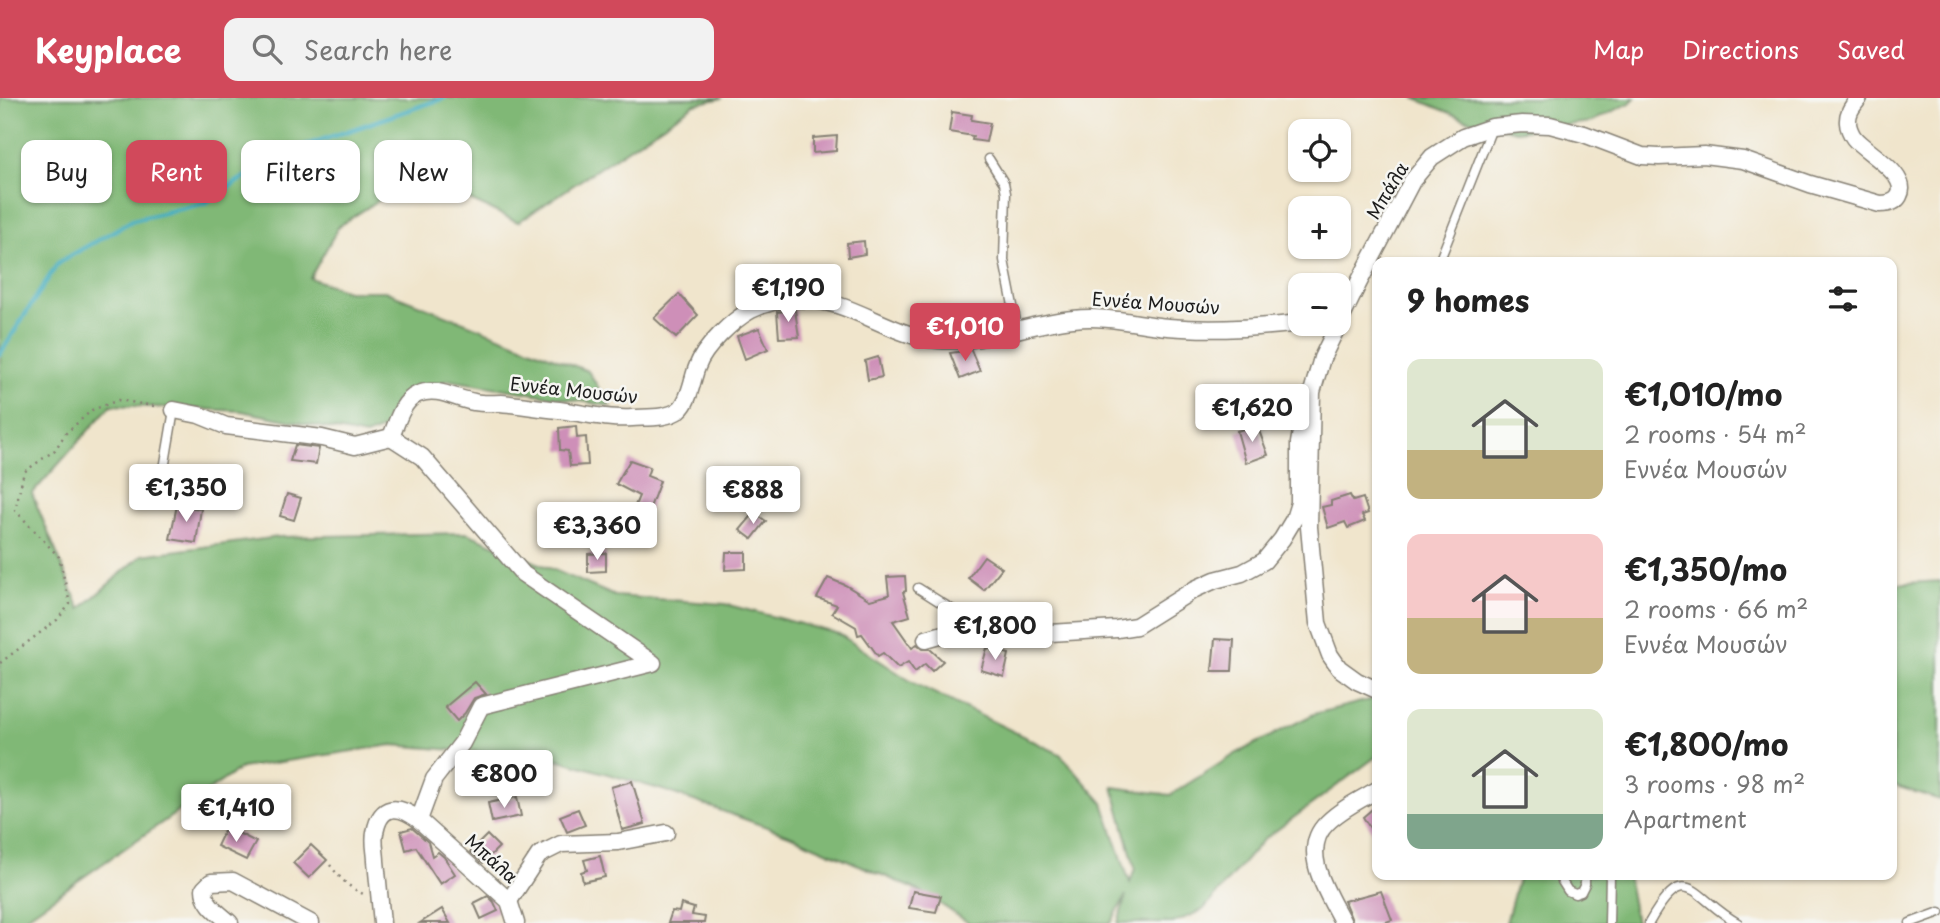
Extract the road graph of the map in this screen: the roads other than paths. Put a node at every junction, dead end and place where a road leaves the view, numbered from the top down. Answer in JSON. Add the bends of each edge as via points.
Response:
{"nodes":[{"id":1,"x":1859,"y":98,"type":"edge"},
{"id":2,"x":1492,"y":127,"type":"junction"},
{"id":3,"x":989,"y":159,"type":"dead end"},
{"id":4,"x":1372,"y":257,"type":"edge"},
{"id":5,"x":1372,"y":257,"type":"edge"},
{"id":6,"x":1441,"y":257,"type":"edge"},
{"id":7,"x":1351,"y":297,"type":"edge"},
{"id":8,"x":1288,"y":324,"type":"edge"},
{"id":9,"x":1018,"y":331,"type":"junction"},
{"id":10,"x":1332,"y":336,"type":"edge"},
{"id":11,"x":1312,"y":392,"type":"junction"},
{"id":12,"x":174,"y":410,"type":"joint"},
{"id":13,"x":391,"y":438,"type":"junction"},
{"id":14,"x":163,"y":475,"type":"dead end"},
{"id":15,"x":918,"y":589,"type":"dead end"},
{"id":16,"x":977,"y":626,"type":"junction"},
{"id":17,"x":926,"y":639,"type":"dead end"},
{"id":18,"x":1372,"y":688,"type":"edge"},
{"id":19,"x":1372,"y":793,"type":"edge"},
{"id":20,"x":419,"y":820,"type":"junction"},
{"id":21,"x":666,"y":833,"type":"dead end"},
{"id":22,"x":1561,"y":880,"type":"edge"},
{"id":23,"x":1585,"y":880,"type":"edge"},
{"id":24,"x":1610,"y":880,"type":"edge"},
{"id":25,"x":509,"y":901,"type":"junction"},
{"id":26,"x":1940,"y":912,"type":"edge"},
{"id":27,"x":230,"y":923,"type":"edge"},
{"id":28,"x":311,"y":923,"type":"edge"},
{"id":29,"x":382,"y":923,"type":"edge"},
{"id":30,"x":516,"y":923,"type":"edge"},
{"id":31,"x":1343,"y":923,"type":"edge"},
{"id":32,"x":1609,"y":923,"type":"edge"},
{"id":33,"x":1649,"y":923,"type":"edge"},
{"id":34,"x":1738,"y":923,"type":"edge"},
{"id":35,"x":1910,"y":923,"type":"edge"}],
"edges":[{"from":1,"to":2,"type":"street","name":"Μπάλα","via":[[1849,111],[1847,125],[1855,139],[1898,180],[1898,197],[1890,203],[1810,184],[1743,160],[1642,156],[1550,125]]},
{"from":2,"to":5,"type":"street","name":"Μπάλα","via":[[1463,136],[1432,157],[1412,181]]},
{"from":2,"to":6,"type":"lane"},
{"from":3,"to":9,"type":"lane","via":[[1006,192],[1004,260]]},
{"from":4,"to":7,"type":"street","name":"Μπάλα"},
{"from":8,"to":9,"type":"street","name":"Εννέα Μουσών","via":[[1208,329],[1074,318]]},
{"from":9,"to":13,"type":"street","name":"Εννέα Μουσών","via":[[962,340],[921,338],[830,302],[773,301],[750,310],[710,346],[698,363],[680,410],[668,415],[627,419],[474,402],[439,391],[410,398]]},
{"from":10,"to":11,"type":"street","name":"Μπάλα"},
{"from":11,"to":16,"type":"street","via":[[1301,423],[1299,503],[1282,539],[1264,561],[1195,589],[1136,626],[1050,633]]},
{"from":11,"to":18,"type":"street","name":"Μπάλα","via":[[1309,527],[1318,623],[1339,667]]},
{"from":12,"to":13,"type":"street","via":[[226,426],[355,446]]},
{"from":12,"to":14,"type":"lane"},
{"from":13,"to":20,"type":"street","via":[[422,457],[523,574],[653,663],[481,706],[462,743],[434,779]]},
{"from":15,"to":16,"type":"lane"},
{"from":16,"to":17,"type":"street"},
{"from":19,"to":31,"type":"street","via":[[1336,816],[1316,837],[1314,854],[1320,876]]},
{"from":20,"to":25,"type":"street","name":"Μπάλα"},
{"from":20,"to":29,"type":"street","name":"Μπάλα","via":[[397,808],[379,819],[374,835]]},
{"from":21,"to":25,"type":"street","via":[[618,842],[561,844],[539,855]]},
{"from":22,"to":23,"type":"lane","via":[[1575,894],[1581,892]]},
{"from":24,"to":32,"type":"lane"},
{"from":25,"to":30,"type":"street","name":"Μπάλα"},
{"from":26,"to":35,"type":"lane"},
{"from":27,"to":28,"type":"street","via":[[204,897],[211,882],[233,881]]},
{"from":33,"to":34,"type":"lane","via":[[1660,903],[1681,886],[1694,889]]}]}
